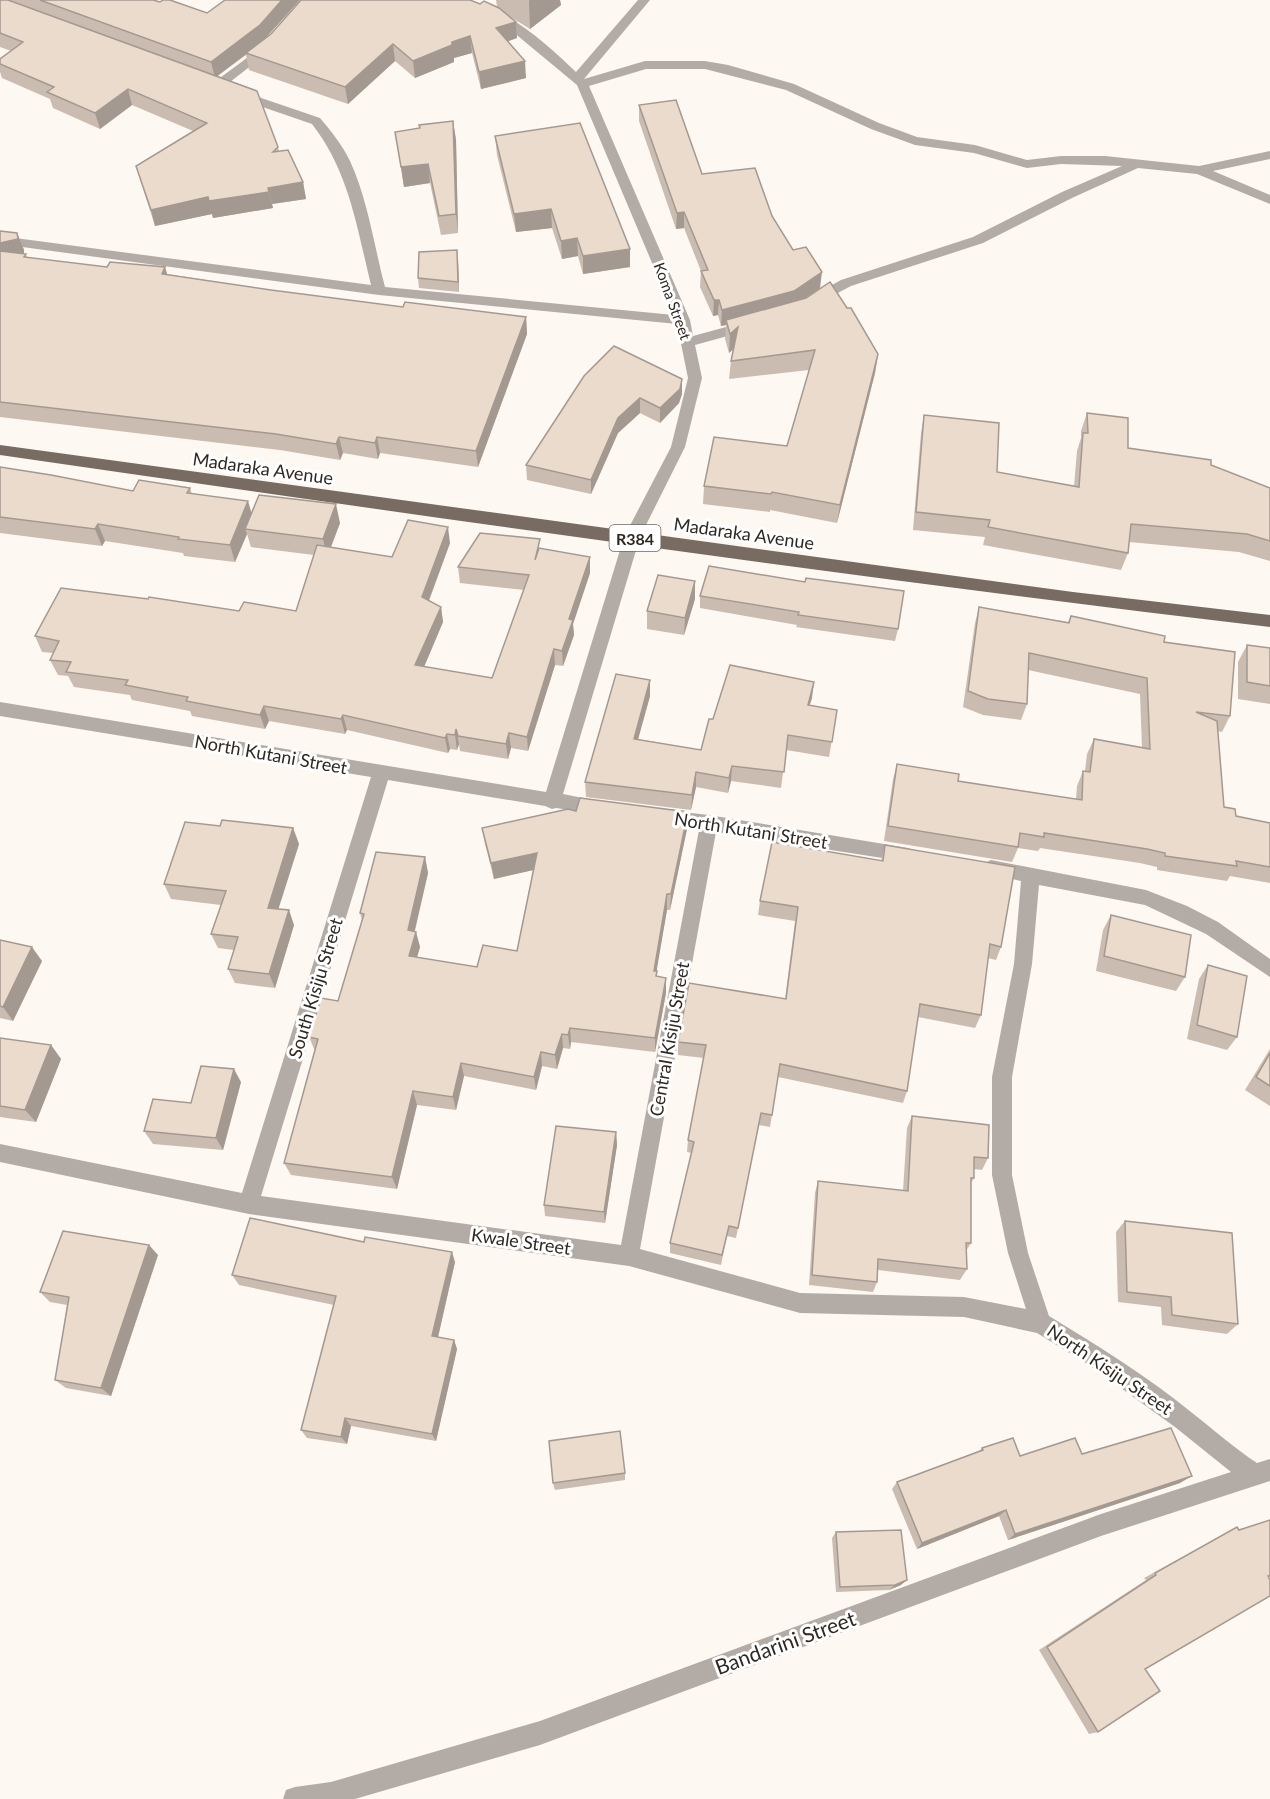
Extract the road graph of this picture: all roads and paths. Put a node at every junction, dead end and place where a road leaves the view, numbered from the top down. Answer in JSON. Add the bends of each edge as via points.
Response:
{"nodes":[{"id":1,"x":461,"y":0,"type":"edge"},
{"id":2,"x":644,"y":0,"type":"edge"},
{"id":3,"x":276,"y":39,"type":"edge"},
{"id":4,"x":579,"y":82,"type":"junction"},
{"id":5,"x":1270,"y":155,"type":"edge"},
{"id":6,"x":1138,"y":164,"type":"junction"},
{"id":7,"x":1198,"y":170,"type":"junction"},
{"id":8,"x":1270,"y":200,"type":"edge"},
{"id":9,"x":0,"y":240,"type":"edge"},
{"id":10,"x":379,"y":291,"type":"junction"},
{"id":11,"x":804,"y":308,"type":"edge"},
{"id":12,"x":683,"y":320,"type":"junction"},
{"id":13,"x":758,"y":323,"type":"edge"},
{"id":14,"x":689,"y":342,"type":"junction"},
{"id":15,"x":0,"y":450,"type":"edge"},
{"id":16,"x":632,"y":537,"type":"junction"},
{"id":17,"x":1270,"y":621,"type":"edge"},
{"id":18,"x":0,"y":709,"type":"edge"},
{"id":19,"x":381,"y":773,"type":"junction"},
{"id":20,"x":552,"y":802,"type":"junction"},
{"id":21,"x":619,"y":811,"type":"edge"},
{"id":22,"x":653,"y":815,"type":"edge"},
{"id":23,"x":709,"y":822,"type":"junction"},
{"id":24,"x":927,"y":858,"type":"edge"},
{"id":25,"x":974,"y":865,"type":"edge"},
{"id":26,"x":1031,"y":875,"type":"junction"},
{"id":27,"x":1270,"y":969,"type":"edge"},
{"id":28,"x":0,"y":1153,"type":"edge"},
{"id":29,"x":249,"y":1204,"type":"junction"},
{"id":30,"x":629,"y":1256,"type":"junction"},
{"id":31,"x":1041,"y":1323,"type":"junction"},
{"id":32,"x":1262,"y":1472,"type":"edge"},
{"id":33,"x":295,"y":1799,"type":"edge"}],
"edges":[{"from":1,"to":4,"type":"street","name":"Koma Street","via":[[505,19]]},
{"from":2,"to":4,"type":"street"},
{"from":3,"to":10,"type":"street","via":[[211,84],[316,121],[343,160]]},
{"from":4,"to":6,"type":"street","via":[[645,65],[705,65],[790,87],[915,141],[975,149],[1027,164],[1083,160]]},
{"from":4,"to":12,"type":"street","name":"Koma Street"},
{"from":5,"to":7,"type":"street"},
{"from":6,"to":7,"type":"street"},
{"from":6,"to":11,"type":"street","via":[[967,245],[835,287]]},
{"from":7,"to":8,"type":"street"},
{"from":9,"to":10,"type":"street"},
{"from":10,"to":12,"type":"street"},
{"from":12,"to":14,"type":"street","name":"Koma Street"},
{"from":13,"to":14,"type":"street"},
{"from":14,"to":16,"type":"street","name":"Koma Street","via":[[695,378],[678,447]]},
{"from":15,"to":16,"type":"main road","name":"Madaraka Avenue","number":"R384"},
{"from":16,"to":17,"type":"main road","name":"Madaraka Avenue","number":"R384"},
{"from":16,"to":20,"type":"street","name":"Koma Street"},
{"from":18,"to":19,"type":"street","name":"North Kutani Street"},
{"from":19,"to":20,"type":"street","name":"North Kutani Street"},
{"from":19,"to":29,"type":"street","name":"South Kisiju Street"},
{"from":20,"to":21,"type":"street","name":"North Kutani Street"},
{"from":22,"to":23,"type":"street","name":"North Kutani Street"},
{"from":23,"to":24,"type":"street","name":"North Kutani Street"},
{"from":23,"to":30,"type":"street","name":"Central Kisiju Street"},
{"from":25,"to":26,"type":"street"},
{"from":26,"to":27,"type":"street","via":[[1146,898],[1212,928]]},
{"from":26,"to":31,"type":"street","name":"North Kisiju Street","via":[[1023,964],[1002,1077],[1002,1175],[1018,1253]]},
{"from":28,"to":29,"type":"street","name":"Kwale Street"},
{"from":29,"to":30,"type":"street","name":"Kwale Street"},
{"from":30,"to":31,"type":"street","name":"Kwale Street","via":[[800,1303],[964,1307]]},
{"from":31,"to":32,"type":"street","name":"North Kisiju Street","via":[[1097,1357],[1224,1454]]},
{"from":32,"to":33,"type":"street","name":"Bandarini Street","via":[[1101,1525],[540,1734],[331,1794]]}]}
